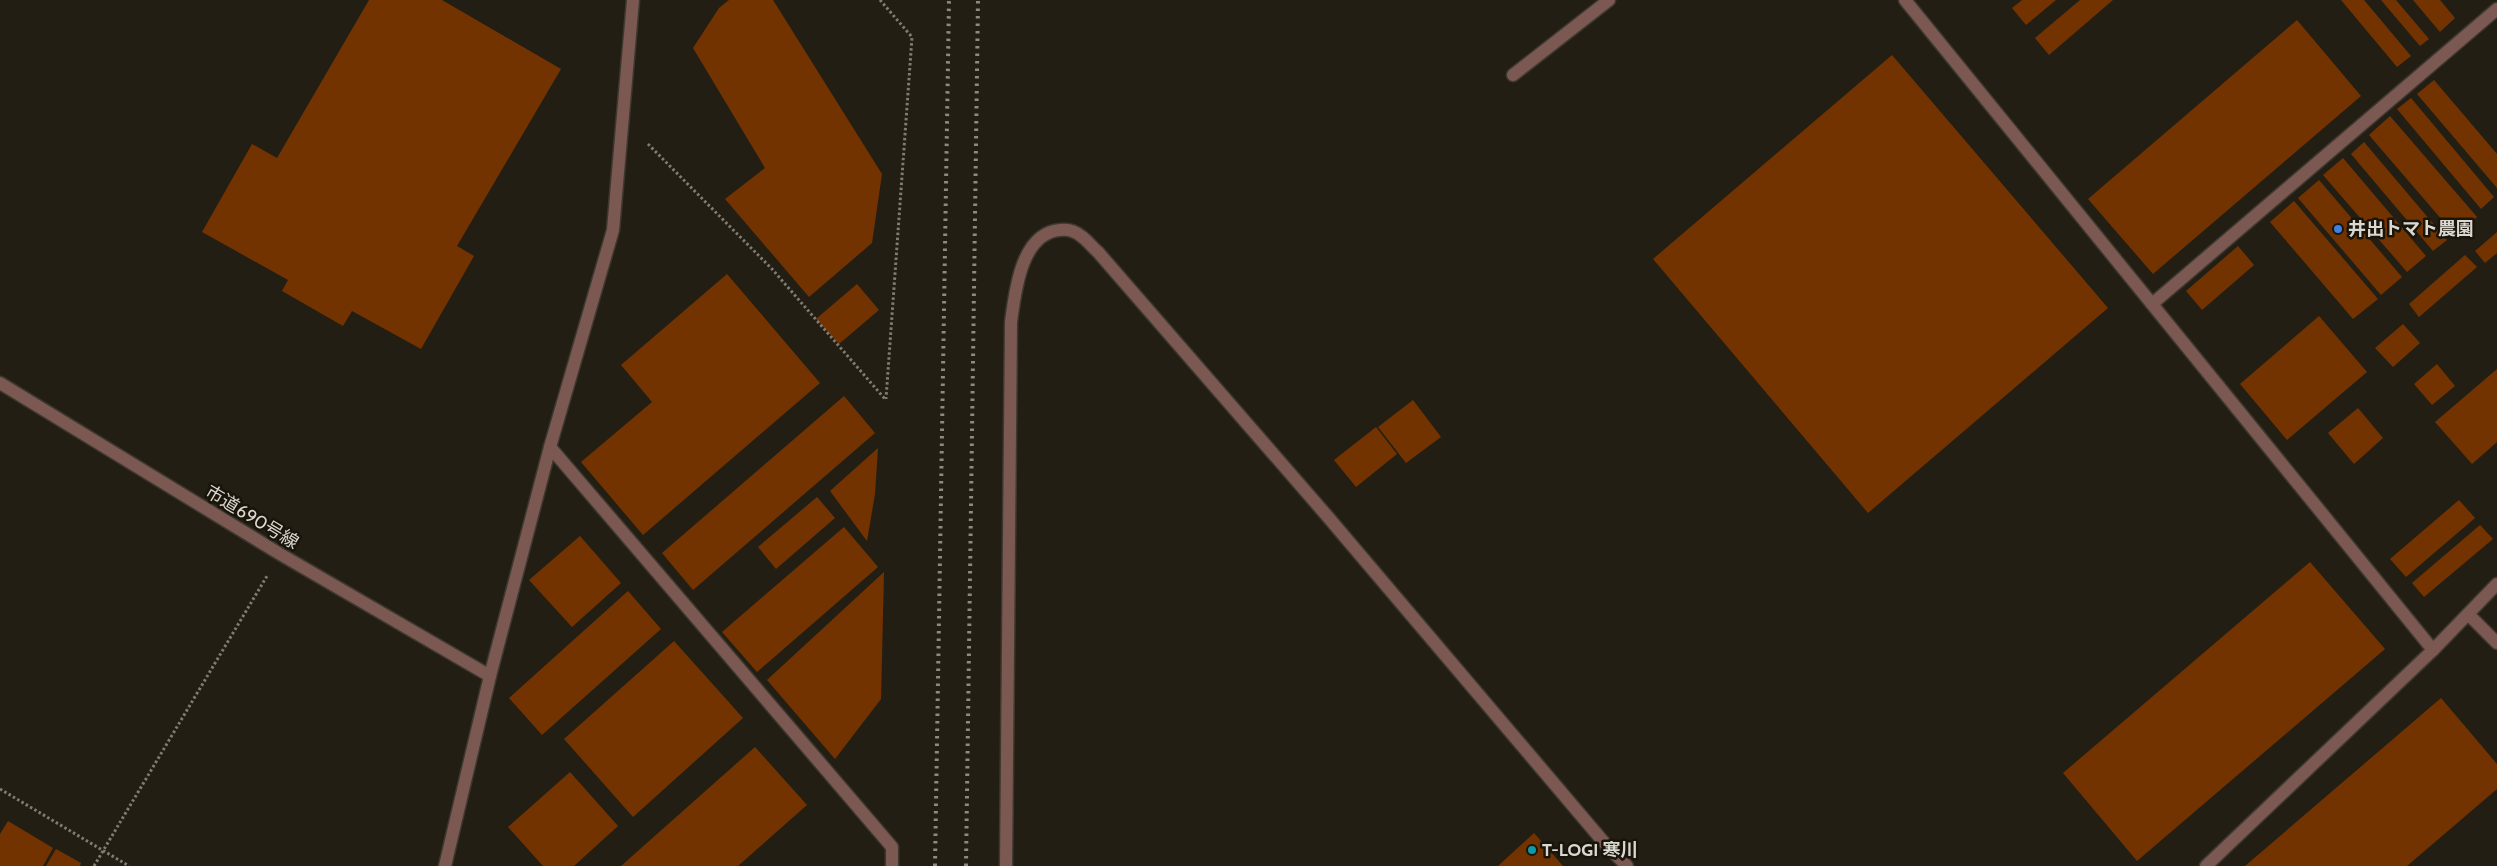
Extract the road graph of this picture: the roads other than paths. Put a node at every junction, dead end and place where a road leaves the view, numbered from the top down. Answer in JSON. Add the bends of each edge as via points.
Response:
{"nodes":[{"id":1,"x":633,"y":0,"type":"edge"},
{"id":2,"x":1609,"y":0,"type":"edge"},
{"id":3,"x":1905,"y":0,"type":"edge"},
{"id":4,"x":2497,"y":9,"type":"edge"},
{"id":5,"x":1513,"y":75,"type":"dead end"},
{"id":6,"x":2152,"y":304,"type":"junction"},
{"id":7,"x":1,"y":385,"type":"edge"},
{"id":8,"x":550,"y":447,"type":"junction"},
{"id":9,"x":2497,"y":584,"type":"edge"},
{"id":10,"x":2468,"y":614,"type":"junction"},
{"id":11,"x":2497,"y":643,"type":"edge"},
{"id":12,"x":2433,"y":650,"type":"junction"},
{"id":13,"x":490,"y":676,"type":"junction"},
{"id":14,"x":445,"y":866,"type":"edge"},
{"id":15,"x":892,"y":866,"type":"edge"},
{"id":16,"x":1006,"y":866,"type":"edge"},
{"id":17,"x":1627,"y":866,"type":"edge"},
{"id":18,"x":2206,"y":866,"type":"edge"}],
"edges":[{"from":1,"to":8,"type":"street","via":[[613,230]]},
{"from":2,"to":5,"type":"street"},
{"from":3,"to":6,"type":"street"},
{"from":4,"to":6,"type":"street"},
{"from":6,"to":12,"type":"street"},
{"from":7,"to":13,"type":"street","name":"市道690号線","via":[[280,554]]},
{"from":8,"to":13,"type":"street"},
{"from":8,"to":15,"type":"street","via":[[892,847]]},
{"from":9,"to":10,"type":"street"},
{"from":10,"to":11,"type":"street"},
{"from":10,"to":12,"type":"street"},
{"from":12,"to":18,"type":"street"},
{"from":13,"to":14,"type":"street"},
{"from":16,"to":17,"type":"street","via":[[1011,322],[1015,290],[1024,260],[1038,240],[1050,230],[1067,229],[1080,234],[1104,259]]}]}
